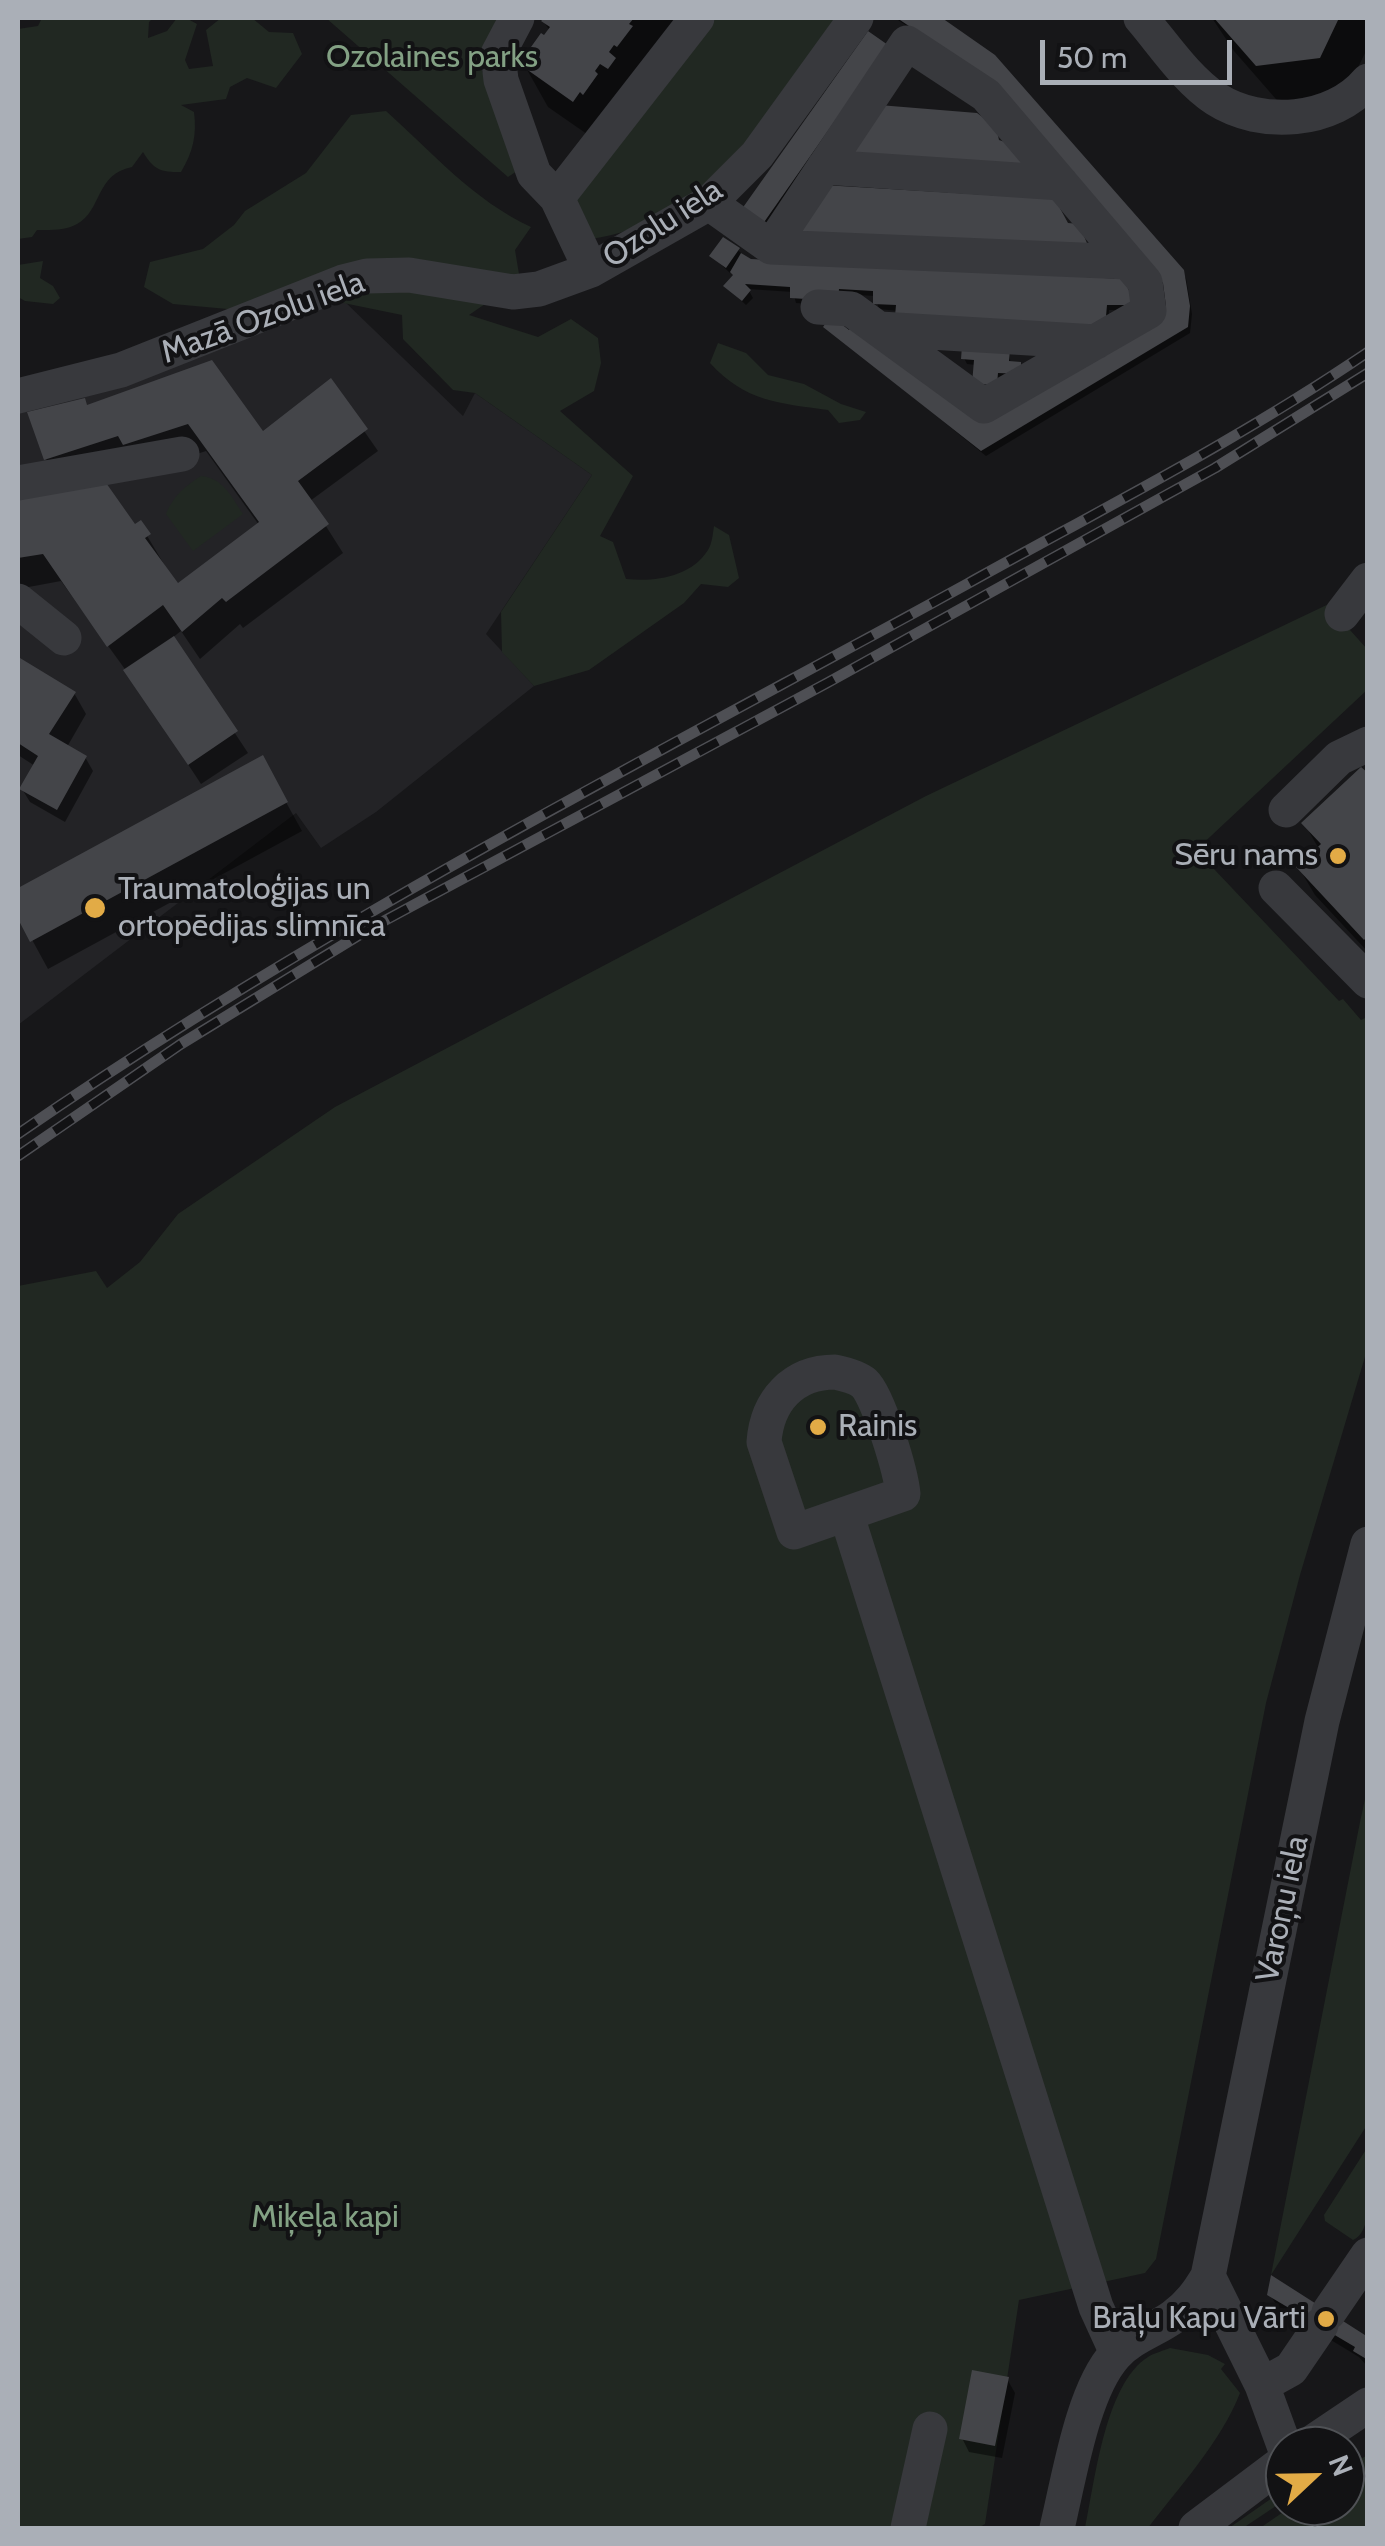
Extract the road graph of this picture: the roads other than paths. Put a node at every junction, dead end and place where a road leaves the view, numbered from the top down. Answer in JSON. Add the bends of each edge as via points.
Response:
{"nodes":[{"id":1,"x":517,"y":18,"type":"edge"},
{"id":2,"x":697,"y":18,"type":"edge"},
{"id":3,"x":1141,"y":18,"type":"edge"},
{"id":4,"x":866,"y":19,"type":"edge"},
{"id":5,"x":907,"y":43,"type":"junction"},
{"id":6,"x":1368,"y":81,"type":"edge"},
{"id":7,"x":824,"y":168,"type":"junction"},
{"id":8,"x":1061,"y":183,"type":"junction"},
{"id":9,"x":557,"y":198,"type":"junction"},
{"id":10,"x":709,"y":203,"type":"junction"},
{"id":11,"x":771,"y":247,"type":"junction"},
{"id":12,"x":1128,"y":262,"type":"junction"},
{"id":13,"x":592,"y":270,"type":"junction"},
{"id":14,"x":513,"y":292,"type":"joint"},
{"id":15,"x":818,"y":308,"type":"dead end"},
{"id":16,"x":879,"y":329,"type":"junction"},
{"id":17,"x":1096,"y":342,"type":"junction"},
{"id":18,"x":18,"y":396,"type":"edge"},
{"id":19,"x":182,"y":454,"type":"dead end"},
{"id":20,"x":18,"y":483,"type":"edge"},
{"id":21,"x":1368,"y":580,"type":"edge"},
{"id":22,"x":18,"y":601,"type":"edge"},
{"id":23,"x":1342,"y":614,"type":"dead end"},
{"id":24,"x":64,"y":638,"type":"dead end"},
{"id":25,"x":1368,"y":744,"type":"edge"},
{"id":26,"x":1286,"y":810,"type":"dead end"},
{"id":27,"x":1276,"y":888,"type":"dead end"},
{"id":28,"x":1368,"y":981,"type":"edge"},
{"id":29,"x":847,"y":1516,"type":"junction"},
{"id":30,"x":1368,"y":1544,"type":"edge"},
{"id":31,"x":1368,"y":2255,"type":"edge"},
{"id":32,"x":1208,"y":2276,"type":"junction"},
{"id":33,"x":1117,"y":2353,"type":"junction"},
{"id":34,"x":1262,"y":2385,"type":"junction"},
{"id":35,"x":1368,"y":2405,"type":"edge"},
{"id":36,"x":1277,"y":2426,"type":"edge"},
{"id":37,"x":1337,"y":2426,"type":"edge"},
{"id":38,"x":930,"y":2430,"type":"dead end"},
{"id":39,"x":1265,"y":2477,"type":"edge"},
{"id":40,"x":908,"y":2528,"type":"edge"},
{"id":41,"x":1057,"y":2528,"type":"edge"},
{"id":42,"x":1196,"y":2528,"type":"edge"}],
"edges":[{"from":1,"to":9,"type":"street","via":[[498,54],[501,80],[534,174]]},
{"from":2,"to":9,"type":"street"},
{"from":3,"to":6,"type":"street","via":[[1194,81],[1244,112],[1315,116]]},
{"from":4,"to":5,"type":"street"},
{"from":4,"to":10,"type":"street","name":"Ozolu iela","via":[[757,155]]},
{"from":5,"to":7,"type":"street"},
{"from":5,"to":8,"type":"street","via":[[986,95]]},
{"from":7,"to":8,"type":"street"},
{"from":7,"to":11,"type":"street"},
{"from":8,"to":12,"type":"street"},
{"from":9,"to":13,"type":"street"},
{"from":10,"to":11,"type":"street"},
{"from":10,"to":13,"type":"street","name":"Ozolu iela"},
{"from":11,"to":12,"type":"street"},
{"from":12,"to":17,"type":"street","via":[[1145,282],[1149,311]]},
{"from":13,"to":14,"type":"street","name":"Ozolu iela"},
{"from":14,"to":18,"type":"street","name":"Mazā Ozolu iela","via":[[409,275],[367,276],[121,370]]},
{"from":15,"to":16,"type":"street","via":[[851,309]]},
{"from":16,"to":17,"type":"street"},
{"from":16,"to":17,"type":"street","via":[[984,406]]},
{"from":19,"to":20,"type":"street"},
{"from":21,"to":23,"type":"street"},
{"from":22,"to":24,"type":"street"},
{"from":25,"to":26,"type":"street","via":[[1339,758]]},
{"from":27,"to":28,"type":"street"},
{"from":29,"to":29,"type":"street","via":[[900,1497],[903,1488],[868,1387],[835,1372],[813,1374],[786,1389],[770,1410],[764,1442],[792,1530]]},
{"from":29,"to":33,"type":"street","via":[[1096,2307]]},
{"from":30,"to":32,"type":"street","name":"Varoņu iela","via":[[1322,1721]]},
{"from":31,"to":34,"type":"street","via":[[1291,2369]]},
{"from":32,"to":33,"type":"street","name":"Varoņu iela","via":[[1194,2300]]},
{"from":32,"to":34,"type":"street"},
{"from":33,"to":41,"type":"street","name":"Varoņu iela","via":[[1096,2382]]},
{"from":34,"to":36,"type":"street"},
{"from":35,"to":37,"type":"street"},
{"from":38,"to":40,"type":"street"},
{"from":39,"to":42,"type":"street"}]}
